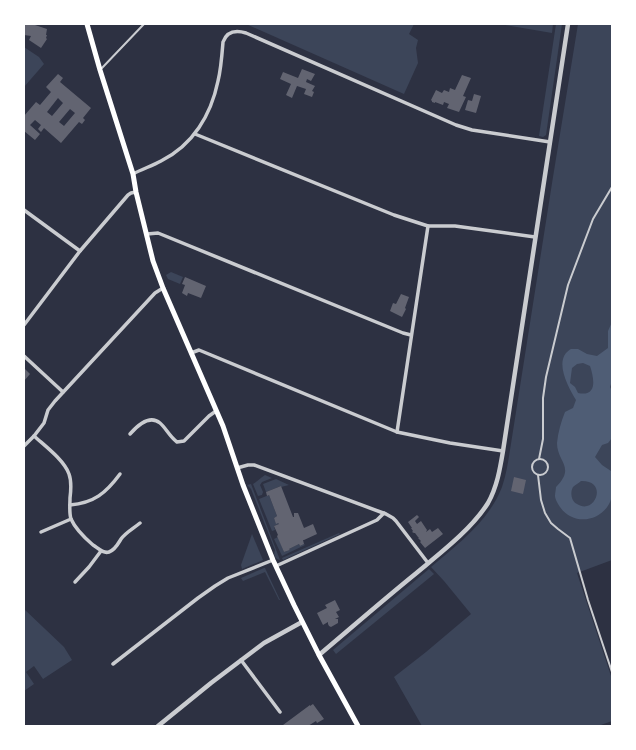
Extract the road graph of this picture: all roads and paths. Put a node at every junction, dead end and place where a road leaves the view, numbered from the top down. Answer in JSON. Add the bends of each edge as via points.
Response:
{"nodes":[{"id":1,"x":87,"y":24,"type":"edge"},
{"id":2,"x":144,"y":24,"type":"edge"},
{"id":3,"x":568,"y":24,"type":"edge"},
{"id":4,"x":100,"y":70,"type":"junction"},
{"id":5,"x":195,"y":134,"type":"junction"},
{"id":6,"x":550,"y":142,"type":"junction"},
{"id":7,"x":133,"y":174,"type":"junction"},
{"id":8,"x":612,"y":187,"type":"edge"},
{"id":9,"x":136,"y":192,"type":"junction"},
{"id":10,"x":24,"y":210,"type":"edge"},
{"id":11,"x":428,"y":226,"type":"junction"},
{"id":12,"x":147,"y":234,"type":"junction"},
{"id":13,"x":535,"y":237,"type":"junction"},
{"id":14,"x":80,"y":251,"type":"junction"},
{"id":15,"x":163,"y":288,"type":"junction"},
{"id":16,"x":24,"y":325,"type":"edge"},
{"id":17,"x":411,"y":335,"type":"junction"},
{"id":18,"x":191,"y":354,"type":"junction"},
{"id":19,"x":24,"y":356,"type":"edge"},
{"id":20,"x":62,"y":392,"type":"junction"},
{"id":21,"x":216,"y":411,"type":"junction"},
{"id":22,"x":396,"y":432,"type":"junction"},
{"id":23,"x":130,"y":434,"type":"dead end"},
{"id":24,"x":34,"y":436,"type":"junction"},
{"id":25,"x":24,"y":446,"type":"edge"},
{"id":26,"x":503,"y":451,"type":"junction"},
{"id":27,"x":539,"y":459,"type":"junction"},
{"id":28,"x":237,"y":468,"type":"junction"},
{"id":29,"x":120,"y":474,"type":"dead end"},
{"id":30,"x":538,"y":475,"type":"junction"},
{"id":31,"x":70,"y":505,"type":"junction"},
{"id":32,"x":384,"y":513,"type":"junction"},
{"id":33,"x":71,"y":519,"type":"junction"},
{"id":34,"x":140,"y":523,"type":"dead end"},
{"id":35,"x":41,"y":532,"type":"dead end"},
{"id":36,"x":101,"y":551,"type":"junction"},
{"id":37,"x":273,"y":560,"type":"junction"},
{"id":38,"x":428,"y":563,"type":"junction"},
{"id":39,"x":276,"y":566,"type":"junction"},
{"id":40,"x":75,"y":582,"type":"dead end"},
{"id":41,"x":302,"y":622,"type":"junction"},
{"id":42,"x":319,"y":655,"type":"junction"},
{"id":43,"x":241,"y":660,"type":"junction"},
{"id":44,"x":113,"y":664,"type":"dead end"},
{"id":45,"x":612,"y":672,"type":"edge"},
{"id":46,"x":280,"y":712,"type":"dead end"},
{"id":47,"x":158,"y":726,"type":"edge"},
{"id":48,"x":358,"y":726,"type":"edge"}],
"edges":[{"from":1,"to":4,"type":"main road"},
{"from":2,"to":4,"type":"lane"},
{"from":3,"to":6,"type":"street"},
{"from":4,"to":7,"type":"main road"},
{"from":5,"to":6,"type":"street","via":[[206,117],[214,97],[219,80],[223,42],[231,32],[240,31],[456,125],[472,130]]},
{"from":5,"to":7,"type":"street","via":[[161,161]]},
{"from":5,"to":11,"type":"street","via":[[394,215]]},
{"from":6,"to":13,"type":"street"},
{"from":7,"to":9,"type":"main road"},
{"from":8,"to":27,"type":"lane","via":[[593,219],[568,285],[546,377],[543,439]]},
{"from":9,"to":12,"type":"main road"},
{"from":9,"to":14,"type":"street","via":[[128,195]]},
{"from":10,"to":14,"type":"street"},
{"from":11,"to":13,"type":"street","via":[[455,226]]},
{"from":11,"to":17,"type":"street"},
{"from":12,"to":15,"type":"main road"},
{"from":12,"to":17,"type":"street","via":[[158,233]]},
{"from":13,"to":26,"type":"street"},
{"from":14,"to":16,"type":"street"},
{"from":15,"to":18,"type":"main road"},
{"from":15,"to":20,"type":"street"},
{"from":17,"to":22,"type":"street"},
{"from":18,"to":21,"type":"main road"},
{"from":18,"to":22,"type":"street","via":[[199,350]]},
{"from":19,"to":20,"type":"street"},
{"from":20,"to":24,"type":"street","via":[[48,410],[44,423]]},
{"from":21,"to":23,"type":"street","via":[[184,441],[177,442],[154,420],[146,420]]},
{"from":21,"to":28,"type":"main road"},
{"from":22,"to":26,"type":"street"},
{"from":24,"to":25,"type":"street"},
{"from":24,"to":31,"type":"street","via":[[66,467],[71,483]]},
{"from":26,"to":38,"type":"street","via":[[496,485],[480,516]]},
{"from":27,"to":30,"type":"lane","via":[[534,461],[532,468]]},
{"from":27,"to":30,"type":"lane","via":[[545,460],[549,468],[544,475]]},
{"from":28,"to":32,"type":"street","via":[[254,465]]},
{"from":28,"to":37,"type":"main road"},
{"from":29,"to":31,"type":"street","via":[[93,500]]},
{"from":30,"to":45,"type":"lane","via":[[545,513],[558,530],[570,538]]},
{"from":31,"to":33,"type":"street"},
{"from":32,"to":38,"type":"street","via":[[396,521]]},
{"from":32,"to":39,"type":"street","via":[[377,520]]},
{"from":33,"to":35,"type":"street"},
{"from":33,"to":36,"type":"street","via":[[80,532]]},
{"from":34,"to":36,"type":"street","via":[[122,537],[111,552]]},
{"from":36,"to":40,"type":"street"},
{"from":37,"to":39,"type":"main road"},
{"from":37,"to":44,"type":"street","via":[[215,586]]},
{"from":38,"to":42,"type":"street"},
{"from":39,"to":41,"type":"main road"},
{"from":41,"to":42,"type":"main road"},
{"from":41,"to":43,"type":"street","via":[[264,643]]},
{"from":42,"to":48,"type":"main road"},
{"from":43,"to":46,"type":"street"},
{"from":43,"to":47,"type":"street"}]}
